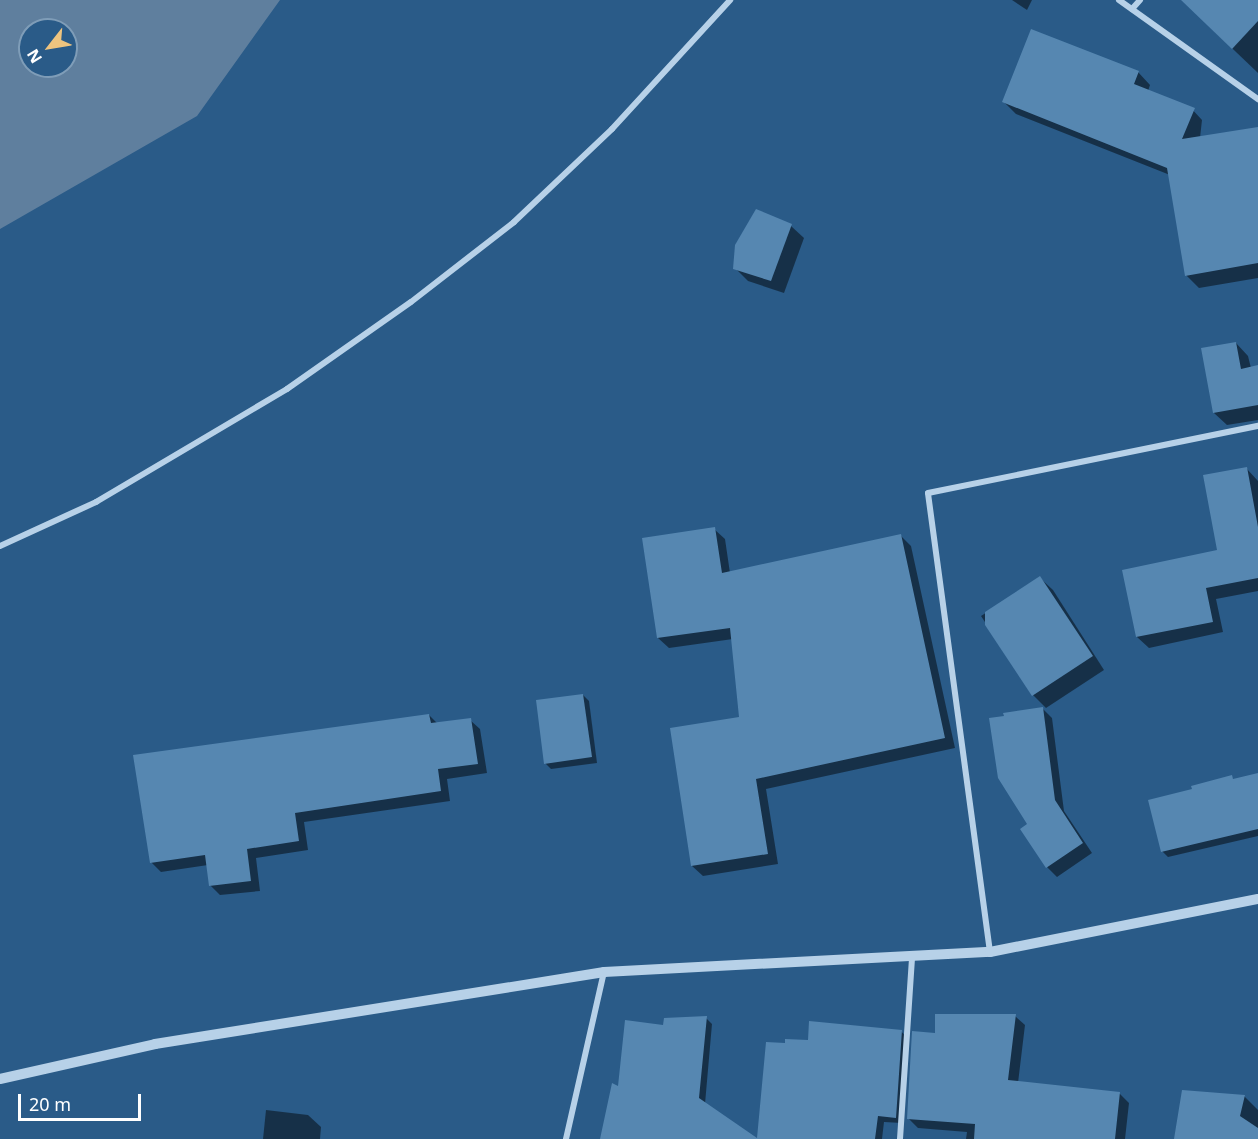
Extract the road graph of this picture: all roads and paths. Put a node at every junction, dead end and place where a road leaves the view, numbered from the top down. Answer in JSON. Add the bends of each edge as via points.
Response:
{"nodes":[{"id":1,"x":730,"y":0,"type":"edge"},
{"id":2,"x":1119,"y":0,"type":"edge"},
{"id":3,"x":1140,"y":0,"type":"edge"},
{"id":4,"x":1132,"y":9,"type":"junction"},
{"id":5,"x":1258,"y":99,"type":"edge"},
{"id":6,"x":1258,"y":426,"type":"edge"},
{"id":7,"x":0,"y":546,"type":"edge"},
{"id":8,"x":1258,"y":899,"type":"edge"},
{"id":9,"x":990,"y":952,"type":"junction"},
{"id":10,"x":912,"y":956,"type":"junction"},
{"id":11,"x":604,"y":972,"type":"junction"},
{"id":12,"x":0,"y":1079,"type":"edge"},
{"id":13,"x":566,"y":1139,"type":"edge"},
{"id":14,"x":900,"y":1139,"type":"edge"}],
"edges":[{"from":1,"to":7,"type":"street","via":[[612,129],[539,199],[411,302],[287,389],[96,502]]},
{"from":2,"to":4,"type":"street"},
{"from":3,"to":4,"type":"street"},
{"from":4,"to":5,"type":"street"},
{"from":6,"to":9,"type":"street","via":[[928,493]]},
{"from":8,"to":9,"type":"street"},
{"from":9,"to":10,"type":"street"},
{"from":10,"to":11,"type":"street"},
{"from":10,"to":14,"type":"street"},
{"from":11,"to":12,"type":"street","via":[[155,1044]]},
{"from":11,"to":13,"type":"street"}]}
